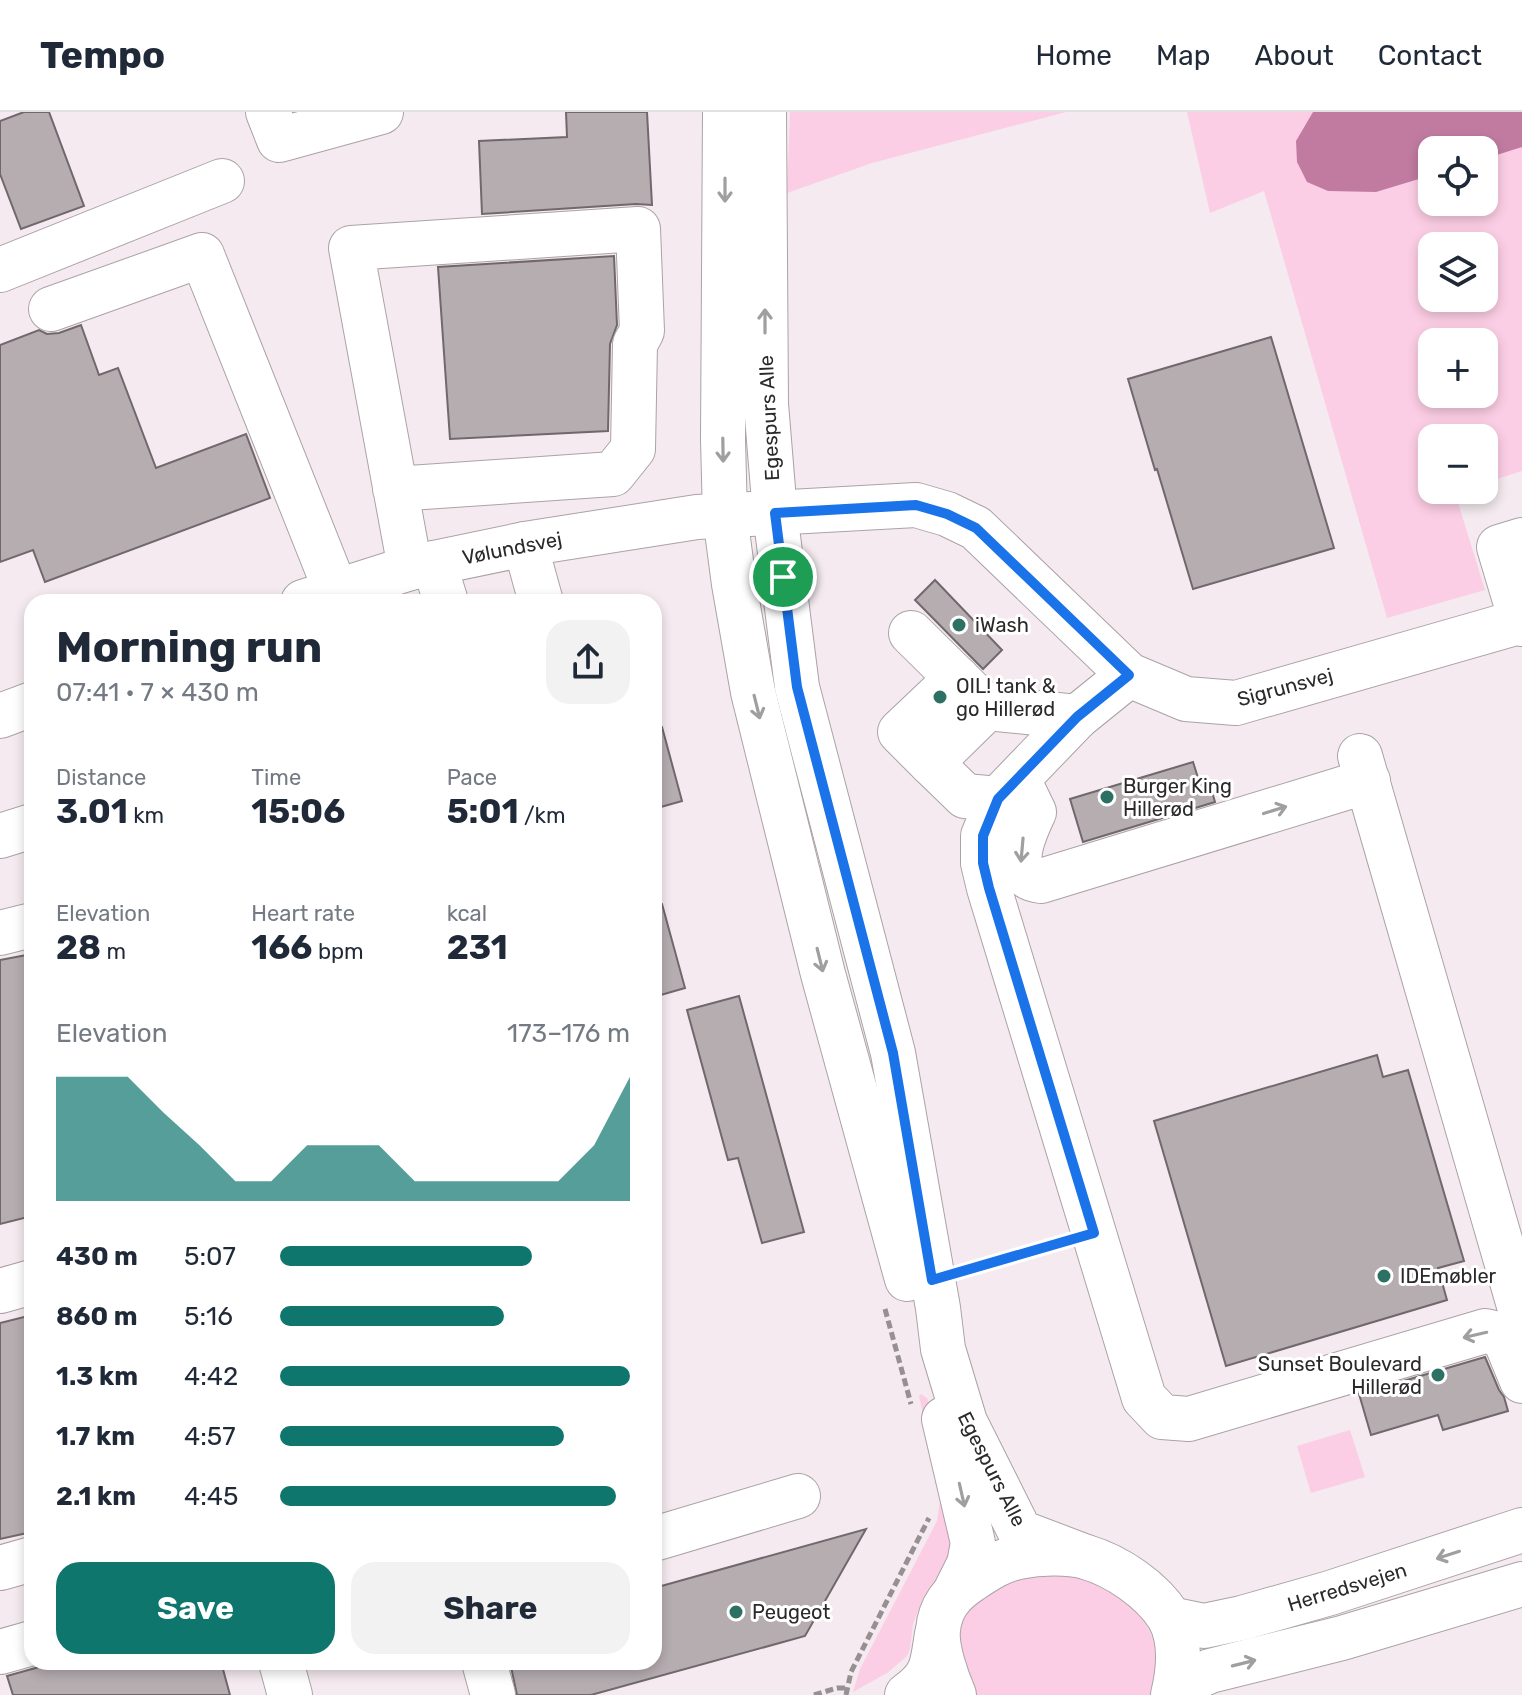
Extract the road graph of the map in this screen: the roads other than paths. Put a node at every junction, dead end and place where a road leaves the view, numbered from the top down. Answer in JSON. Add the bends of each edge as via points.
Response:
{"nodes":[{"id":1,"x":268,"y":112,"type":"edge"},
{"id":2,"x":381,"y":112,"type":"edge"},
{"id":3,"x":725,"y":112,"type":"edge"},
{"id":4,"x":764,"y":112,"type":"edge"},
{"id":5,"x":222,"y":181,"type":"dead end"},
{"id":6,"x":0,"y":270,"type":"edge"},
{"id":7,"x":51,"y":309,"type":"dead end"},
{"id":8,"x":395,"y":489,"type":"junction"},
{"id":9,"x":775,"y":513,"type":"junction"},
{"id":10,"x":725,"y":516,"type":"junction"},
{"id":11,"x":1522,"y":540,"type":"edge"},
{"id":12,"x":525,"y":544,"type":"junction"},
{"id":13,"x":430,"y":578,"type":"edge"},
{"id":14,"x":316,"y":594,"type":"edge"},
{"id":15,"x":340,"y":594,"type":"edge"},
{"id":16,"x":539,"y":594,"type":"edge"},
{"id":17,"x":1522,"y":622,"type":"edge"},
{"id":18,"x":911,"y":633,"type":"dead end"},
{"id":19,"x":1129,"y":675,"type":"junction"},
{"id":20,"x":972,"y":693,"type":"junction"},
{"id":21,"x":24,"y":707,"type":"edge"},
{"id":22,"x":1064,"y":715,"type":"junction"},
{"id":23,"x":0,"y":716,"type":"edge"},
{"id":24,"x":994,"y":791,"type":"junction"},
{"id":25,"x":24,"y":828,"type":"edge"},
{"id":26,"x":0,"y":836,"type":"edge"},
{"id":27,"x":24,"y":927,"type":"edge"},
{"id":28,"x":0,"y":933,"type":"edge"},
{"id":29,"x":24,"y":1284,"type":"edge"},
{"id":30,"x":0,"y":1291,"type":"edge"},
{"id":31,"x":1522,"y":1316,"type":"edge"},
{"id":32,"x":1522,"y":1381,"type":"edge"},
{"id":33,"x":798,"y":1496,"type":"dead end"},
{"id":34,"x":1522,"y":1530,"type":"edge"},
{"id":35,"x":662,"y":1537,"type":"edge"},
{"id":36,"x":1086,"y":1557,"type":"junction"},
{"id":37,"x":24,"y":1561,"type":"edge"},
{"id":38,"x":0,"y":1568,"type":"edge"},
{"id":39,"x":1522,"y":1584,"type":"edge"},
{"id":40,"x":955,"y":1592,"type":"junction"},
{"id":41,"x":1170,"y":1619,"type":"junction"},
{"id":42,"x":937,"y":1632,"type":"junction"},
{"id":43,"x":24,"y":1645,"type":"edge"},
{"id":44,"x":0,"y":1652,"type":"edge"},
{"id":45,"x":283,"y":1670,"type":"edge"},
{"id":46,"x":486,"y":1670,"type":"edge"},
{"id":47,"x":290,"y":1695,"type":"edge"},
{"id":48,"x":493,"y":1695,"type":"edge"},
{"id":49,"x":907,"y":1695,"type":"edge"},
{"id":50,"x":954,"y":1695,"type":"edge"},
{"id":51,"x":1174,"y":1695,"type":"edge"}],
"edges":[{"from":1,"to":2,"type":"street","via":[[279,140]]},
{"from":3,"to":10,"type":"street","name":"Egespurs Alle","one_way":true},
{"from":9,"to":4,"type":"street","name":"Egespurs Alle","one_way":true,"via":[[766,404]]},
{"from":5,"to":6,"type":"street"},
{"from":7,"to":14,"type":"street","via":[[202,255]]},
{"from":8,"to":8,"type":"street","via":[[351,248],[638,229],[642,331],[635,344],[633,449],[613,474]]},
{"from":8,"to":13,"type":"street"},
{"from":9,"to":10,"type":"street","name":"Sigrunsvej"},
{"from":9,"to":19,"type":"street","name":"Sigrunsvej","via":[[916,505],[947,514],[976,528]]},
{"from":9,"to":36,"type":"street","name":"Egespurs Alle","via":[[797,687],[893,1053],[943,1349],[965,1422],[1020,1532]]},
{"from":10,"to":12,"type":"street","name":"Vølundsvej"},
{"from":10,"to":40,"type":"street","name":"Egespurs Alle","one_way":true,"via":[[753,692],[973,1543]]},
{"from":11,"to":17,"type":"street","via":[[1499,547]]},
{"from":12,"to":13,"type":"street","name":"Vølundsvej"},
{"from":12,"to":16,"type":"street"},
{"from":13,"to":15,"type":"street","name":"Vølundsvej"},
{"from":17,"to":19,"type":"street","name":"Sigrunsvej","via":[[1236,703],[1186,699]]},
{"from":18,"to":20,"type":"street"},
{"from":19,"to":22,"type":"street"},
{"from":20,"to":22,"type":"street"},
{"from":20,"to":24,"type":"street","via":[[900,732],[931,763]]},
{"from":21,"to":23,"type":"street"},
{"from":22,"to":24,"type":"street"},
{"from":24,"to":31,"type":"street","one_way":true,"via":[[1034,812],[1022,838],[1020,863],[1033,880],[1041,881],[1364,768]]},
{"from":32,"to":24,"type":"street","one_way":true,"via":[[1506,1342],[1485,1331],[1189,1419],[1162,1417],[1144,1398],[986,876],[983,836]]},
{"from":25,"to":26,"type":"street"},
{"from":27,"to":28,"type":"street"},
{"from":29,"to":30,"type":"street"},
{"from":33,"to":35,"type":"street"},
{"from":34,"to":41,"type":"street","name":"Herredsvejen","one_way":true,"via":[[1242,1618],[1204,1626]]},
{"from":36,"to":40,"type":"street","via":[[1017,1557],[987,1569]]},
{"from":36,"to":41,"type":"street","name":"Egespurs Alle","via":[[1147,1590]]},
{"from":37,"to":38,"type":"street"},
{"from":51,"to":39,"type":"street","one_way":true,"via":[[1210,1671]]},
{"from":40,"to":42,"type":"street","name":"Egespurs Alle"},
{"from":41,"to":51,"type":"street","via":[[1179,1671]]},
{"from":42,"to":49,"type":"street","via":[[931,1670]]},
{"from":42,"to":50,"type":"street"},
{"from":43,"to":44,"type":"street"},
{"from":45,"to":47,"type":"street"},
{"from":46,"to":48,"type":"street"}]}
